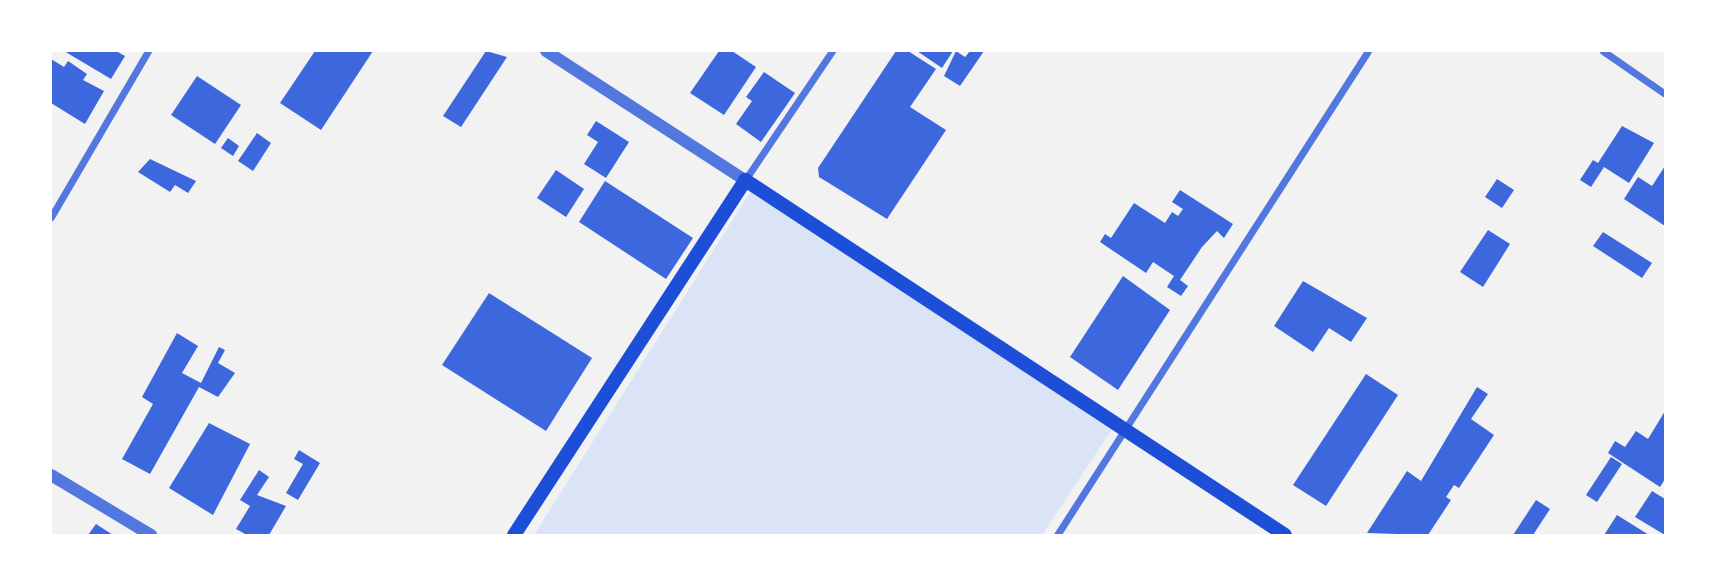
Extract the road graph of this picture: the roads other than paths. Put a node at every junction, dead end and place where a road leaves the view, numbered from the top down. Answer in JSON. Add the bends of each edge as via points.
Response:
{"nodes":[{"id":1,"x":148,"y":51,"type":"edge"},
{"id":2,"x":546,"y":51,"type":"edge"},
{"id":3,"x":832,"y":51,"type":"edge"},
{"id":4,"x":1368,"y":51,"type":"edge"},
{"id":5,"x":1603,"y":51,"type":"edge"},
{"id":6,"x":1665,"y":94,"type":"edge"},
{"id":7,"x":745,"y":180,"type":"junction"},
{"id":8,"x":51,"y":217,"type":"edge"},
{"id":9,"x":1126,"y":431,"type":"junction"},
{"id":10,"x":51,"y":475,"type":"edge"},
{"id":11,"x":151,"y":535,"type":"edge"},
{"id":12,"x":514,"y":535,"type":"edge"},
{"id":13,"x":1057,"y":535,"type":"edge"},
{"id":14,"x":1285,"y":535,"type":"edge"}],
"edges":[{"from":1,"to":8,"type":"street"},
{"from":2,"to":7,"type":"street"},
{"from":3,"to":7,"type":"street"},
{"from":4,"to":9,"type":"street"},
{"from":5,"to":6,"type":"street"},
{"from":7,"to":9,"type":"main road"},
{"from":7,"to":12,"type":"main road"},
{"from":9,"to":13,"type":"street"},
{"from":9,"to":14,"type":"main road"},
{"from":10,"to":11,"type":"street"}]}
